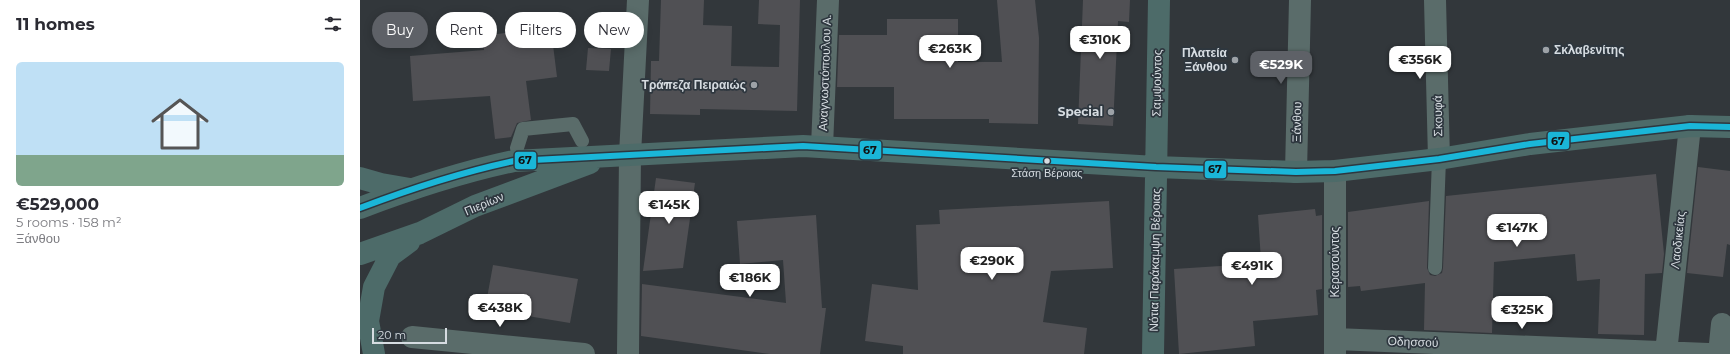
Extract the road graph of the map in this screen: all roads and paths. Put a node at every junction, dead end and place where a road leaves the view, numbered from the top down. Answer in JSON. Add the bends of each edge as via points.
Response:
{"nodes":[{"id":1,"x":638,"y":0,"type":"edge"},
{"id":2,"x":828,"y":0,"type":"edge"},
{"id":3,"x":1159,"y":0,"type":"edge"},
{"id":4,"x":1300,"y":0,"type":"edge"},
{"id":5,"x":1435,"y":0,"type":"edge"},
{"id":6,"x":1690,"y":126,"type":"junction"},
{"id":7,"x":1730,"y":127,"type":"edge"},
{"id":8,"x":582,"y":141,"type":"dead end"},
{"id":9,"x":822,"y":147,"type":"junction"},
{"id":10,"x":517,"y":148,"type":"dead end"},
{"id":11,"x":630,"y":155,"type":"junction"},
{"id":12,"x":608,"y":156,"type":"junction"},
{"id":13,"x":1439,"y":159,"type":"junction"},
{"id":14,"x":1156,"y":167,"type":"junction"},
{"id":15,"x":1335,"y":170,"type":"junction"},
{"id":16,"x":1296,"y":172,"type":"junction"},
{"id":17,"x":360,"y":178,"type":"edge"},
{"id":18,"x":411,"y":189,"type":"junction"},
{"id":19,"x":360,"y":208,"type":"edge"},
{"id":20,"x":420,"y":233,"type":"junction"},
{"id":21,"x":360,"y":254,"type":"edge"},
{"id":22,"x":1435,"y":268,"type":"dead end"},
{"id":23,"x":360,"y":322,"type":"edge"},
{"id":24,"x":1722,"y":324,"type":"dead end"},
{"id":25,"x":412,"y":337,"type":"dead end"},
{"id":26,"x":1335,"y":346,"type":"edge"},
{"id":27,"x":1666,"y":353,"type":"junction"},
{"id":28,"x":374,"y":354,"type":"edge"},
{"id":29,"x":584,"y":354,"type":"edge"},
{"id":30,"x":628,"y":354,"type":"edge"},
{"id":31,"x":1153,"y":354,"type":"edge"},
{"id":32,"x":1708,"y":354,"type":"edge"},
{"id":33,"x":1719,"y":354,"type":"edge"}],
"edges":[{"from":1,"to":11,"type":"street"},
{"from":2,"to":9,"type":"street","name":"Αναγνωστόπουλου Α."},
{"from":3,"to":14,"type":"main road","name":"Σαμψούντος"},
{"from":4,"to":16,"type":"street","name":"Ξάνθου"},
{"from":5,"to":13,"type":"street","name":"Σκουφά"},
{"from":6,"to":7,"type":"main road","name":"Πιερίων"},
{"from":6,"to":13,"type":"main road","name":"Πιερίων","via":[[1530,144]]},
{"from":6,"to":27,"type":"street","name":"Λαοδικείας"},
{"from":8,"to":10,"type":"lane","via":[[573,124],[530,128],[523,129]]},
{"from":9,"to":11,"type":"main road","name":"Πιερίων"},
{"from":9,"to":14,"type":"main road","name":"Πιερίων"},
{"from":11,"to":12,"type":"main road","name":"Πιερίων"},
{"from":11,"to":30,"type":"street"},
{"from":12,"to":18,"type":"main road","name":"Πιερίων","via":[[514,161]]},
{"from":12,"to":20,"type":"main road","name":"Πιερίων","via":[[475,206]]},
{"from":13,"to":15,"type":"main road","name":"Πιερίων"},
{"from":13,"to":22,"type":"lane"},
{"from":14,"to":16,"type":"main road","name":"Πιερίων"},
{"from":14,"to":31,"type":"main road","name":"Νότια Παράκαμψη Βέροιας"},
{"from":15,"to":16,"type":"main road","name":"Πιερίων"},
{"from":15,"to":26,"type":"street","name":"Κερασούντος"},
{"from":17,"to":18,"type":"main road"},
{"from":18,"to":19,"type":"main road","name":"Πιερίων"},
{"from":20,"to":21,"type":"main road","name":"Πιερίων"},
{"from":20,"to":28,"type":"main road","via":[[390,256],[374,287],[368,321]]},
{"from":23,"to":28,"type":"main road"},
{"from":24,"to":33,"type":"street"},
{"from":25,"to":29,"type":"street"},
{"from":26,"to":27,"type":"street","name":"Οδησσού"},
{"from":27,"to":32,"type":"street","name":"Οδησσού"}]}
